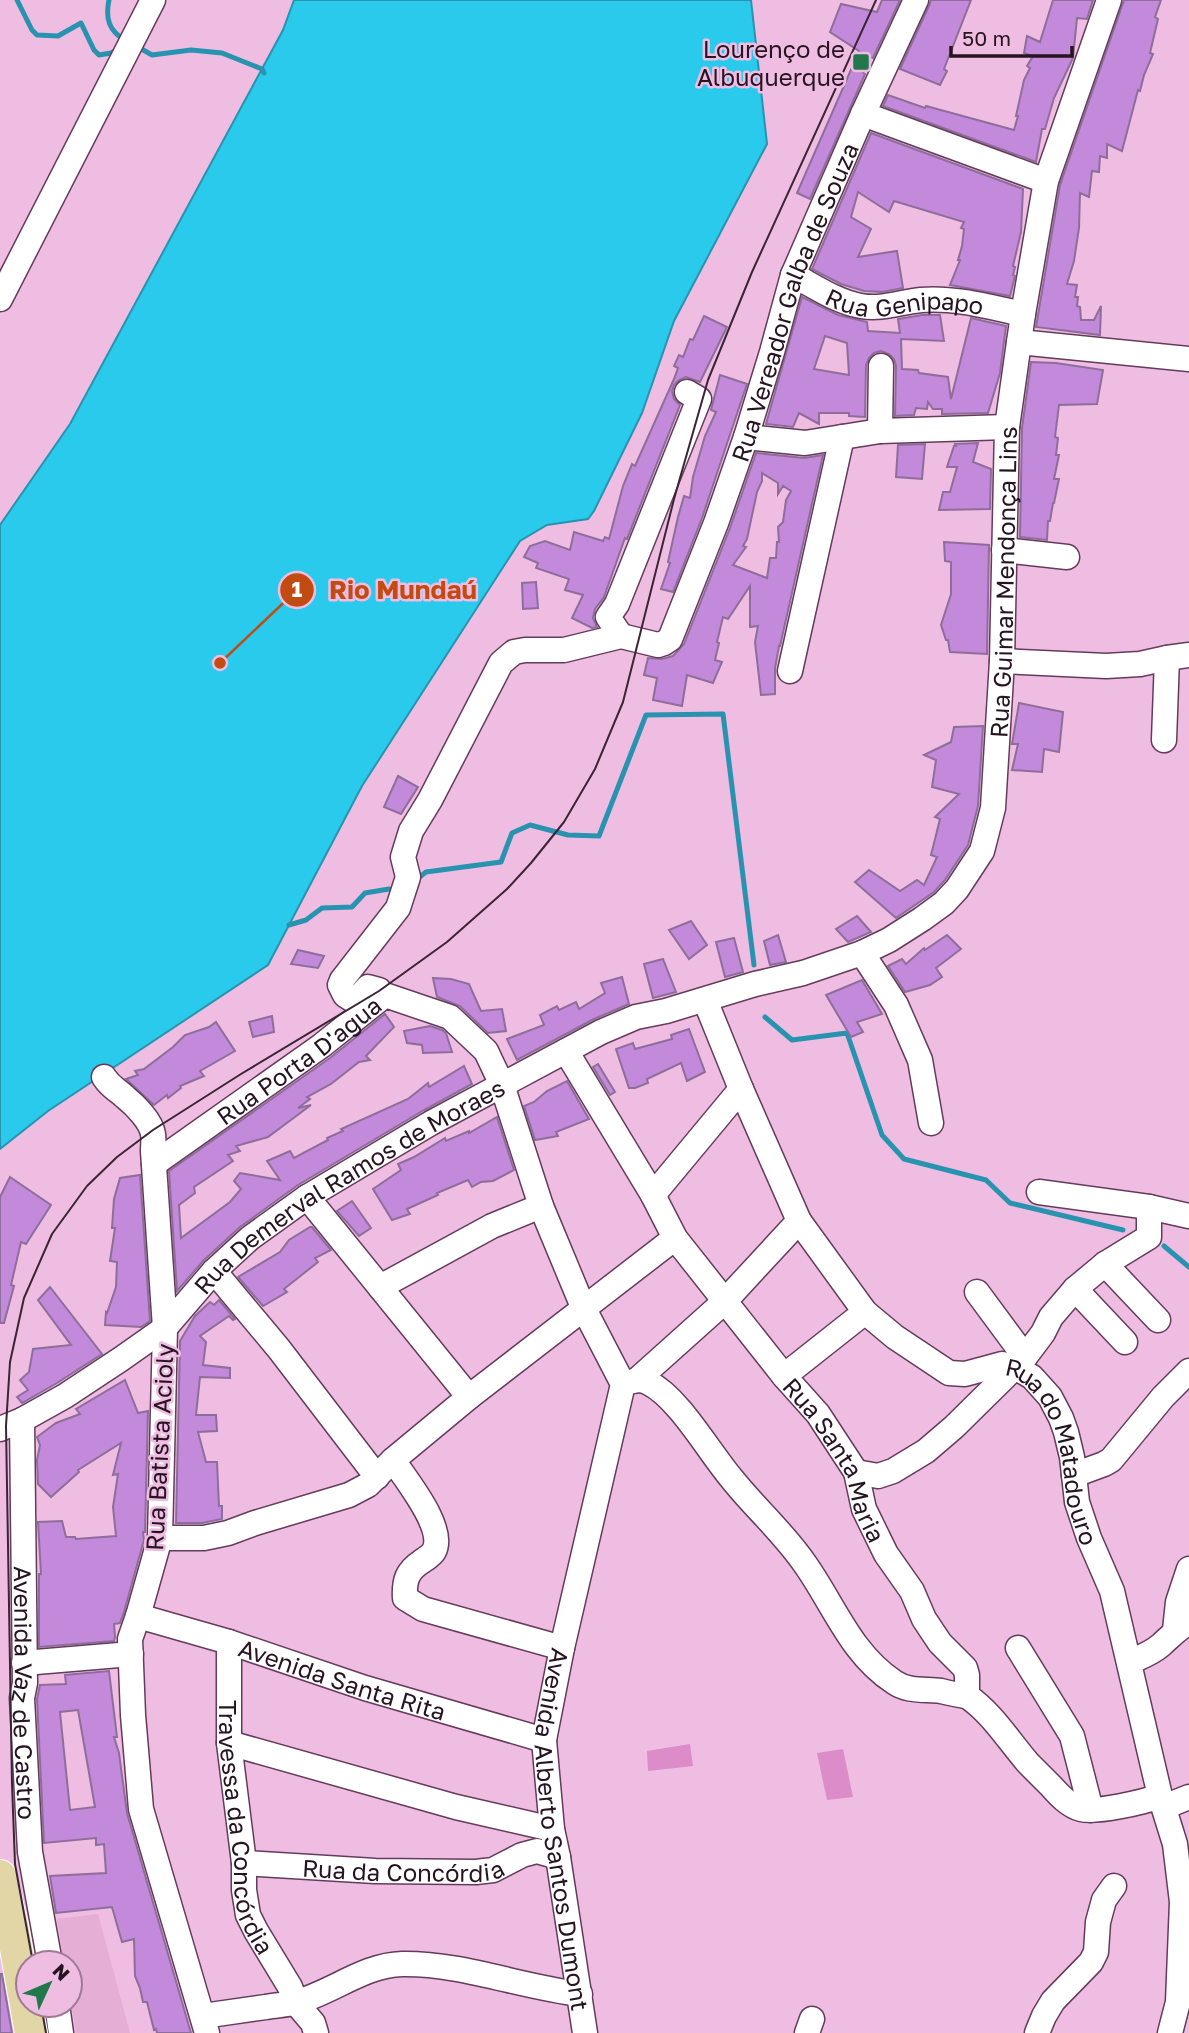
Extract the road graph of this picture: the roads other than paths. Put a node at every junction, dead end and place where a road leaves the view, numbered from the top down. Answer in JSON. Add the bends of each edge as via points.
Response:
{"nodes":[{"id":1,"x":153,"y":0,"type":"edge"},
{"id":2,"x":916,"y":0,"type":"edge"},
{"id":3,"x":1109,"y":0,"type":"edge"},
{"id":4,"x":863,"y":114,"type":"junction"},
{"id":5,"x":1046,"y":181,"type":"junction"},
{"id":6,"x":793,"y":275,"type":"junction"},
{"id":7,"x":0,"y":299,"type":"edge"},
{"id":8,"x":1023,"y":314,"type":"junction"},
{"id":9,"x":1020,"y":342,"type":"junction"},
{"id":10,"x":1189,"y":359,"type":"edge"},
{"id":11,"x":881,"y":366,"type":"dead end"},
{"id":12,"x":687,"y":392,"type":"dead end"},
{"id":13,"x":1007,"y":427,"type":"junction"},
{"id":14,"x":880,"y":431,"type":"junction"},
{"id":15,"x":746,"y":437,"type":"junction"},
{"id":16,"x":842,"y":437,"type":"junction"},
{"id":17,"x":1004,"y":550,"type":"junction"},
{"id":18,"x":1067,"y":556,"type":"dead end"},
{"id":19,"x":621,"y":636,"type":"junction"},
{"id":20,"x":1178,"y":657,"type":"edge"},
{"id":21,"x":1002,"y":661,"type":"junction"},
{"id":22,"x":790,"y":671,"type":"dead end"},
{"id":23,"x":1164,"y":740,"type":"dead end"},
{"id":24,"x":862,"y":953,"type":"junction"},
{"id":25,"x":385,"y":995,"type":"junction"},
{"id":26,"x":705,"y":1000,"type":"junction"},
{"id":27,"x":566,"y":1051,"type":"junction"},
{"id":28,"x":104,"y":1077,"type":"dead end"},
{"id":29,"x":502,"y":1085,"type":"junction"},
{"id":30,"x":741,"y":1089,"type":"junction"},
{"id":31,"x":931,"y":1123,"type":"dead end"},
{"id":32,"x":154,"y":1164,"type":"junction"},
{"id":33,"x":1039,"y":1192,"type":"dead end"},
{"id":34,"x":653,"y":1195,"type":"junction"},
{"id":35,"x":307,"y":1197,"type":"junction"},
{"id":36,"x":541,"y":1206,"type":"junction"},
{"id":37,"x":1149,"y":1207,"type":"junction"},
{"id":38,"x":1189,"y":1216,"type":"edge"},
{"id":39,"x":799,"y":1221,"type":"junction"},
{"id":40,"x":675,"y":1238,"type":"junction"},
{"id":41,"x":1105,"y":1264,"type":"junction"},
{"id":42,"x":214,"y":1271,"type":"junction"},
{"id":43,"x":380,"y":1287,"type":"junction"},
{"id":44,"x":1075,"y":1289,"type":"junction"},
{"id":45,"x":977,"y":1292,"type":"dead end"},
{"id":46,"x":724,"y":1302,"type":"junction"},
{"id":47,"x":583,"y":1307,"type":"junction"},
{"id":48,"x":865,"y":1312,"type":"junction"},
{"id":49,"x":1158,"y":1321,"type":"dead end"},
{"id":50,"x":165,"y":1328,"type":"junction"},
{"id":51,"x":1125,"y":1342,"type":"dead end"},
{"id":52,"x":1020,"y":1362,"type":"junction"},
{"id":53,"x":1189,"y":1371,"type":"edge"},
{"id":54,"x":784,"y":1376,"type":"junction"},
{"id":55,"x":630,"y":1382,"type":"junction"},
{"id":56,"x":469,"y":1397,"type":"junction"},
{"id":57,"x":11,"y":1425,"type":"edge"},
{"id":58,"x":385,"y":1469,"type":"junction"},
{"id":59,"x":856,"y":1472,"type":"junction"},
{"id":60,"x":1074,"y":1475,"type":"junction"},
{"id":61,"x":160,"y":1538,"type":"junction"},
{"id":62,"x":1189,"y":1569,"type":"edge"},
{"id":63,"x":138,"y":1616,"type":"junction"},
{"id":64,"x":1182,"y":1626,"type":"edge"},
{"id":65,"x":229,"y":1642,"type":"junction"},
{"id":66,"x":562,"y":1648,"type":"junction"},
{"id":67,"x":1018,"y":1648,"type":"dead end"},
{"id":68,"x":131,"y":1654,"type":"junction"},
{"id":69,"x":24,"y":1662,"type":"junction"},
{"id":70,"x":1130,"y":1662,"type":"junction"},
{"id":71,"x":967,"y":1696,"type":"junction"},
{"id":72,"x":544,"y":1740,"type":"junction"},
{"id":73,"x":229,"y":1743,"type":"junction"},
{"id":74,"x":1189,"y":1797,"type":"edge"},
{"id":75,"x":1162,"y":1802,"type":"junction"},
{"id":76,"x":1091,"y":1810,"type":"junction"},
{"id":77,"x":552,"y":1829,"type":"junction"},
{"id":78,"x":558,"y":1857,"type":"junction"},
{"id":79,"x":244,"y":1863,"type":"junction"},
{"id":80,"x":0,"y":1876,"type":"edge"},
{"id":81,"x":1114,"y":1886,"type":"dead end"},
{"id":82,"x":1186,"y":1900,"type":"edge"},
{"id":83,"x":47,"y":1949,"type":"edge"},
{"id":84,"x":580,"y":1994,"type":"junction"},
{"id":85,"x":296,"y":2003,"type":"junction"},
{"id":86,"x":1183,"y":2003,"type":"edge"},
{"id":87,"x":205,"y":2025,"type":"edge"},
{"id":88,"x":1039,"y":2032,"type":"edge"},
{"id":89,"x":31,"y":2033,"type":"edge"},
{"id":90,"x":316,"y":2033,"type":"edge"},
{"id":91,"x":585,"y":2033,"type":"edge"},
{"id":92,"x":1170,"y":2033,"type":"edge"}],
"edges":[{"from":1,"to":7,"type":"street"},
{"from":2,"to":4,"type":"street","name":"Rua Vereador Galba de Souza"},
{"from":3,"to":5,"type":"street","name":"Rua Guimar Mendonça Lins"},
{"from":4,"to":5,"type":"street"},
{"from":4,"to":6,"type":"street","name":"Rua Vereador Galba de Souza"},
{"from":5,"to":8,"type":"street","name":"Rua Guimar Mendonça Lins"},
{"from":6,"to":8,"type":"street","name":"Rua Genipapo","via":[[860,306],[939,300]]},
{"from":6,"to":15,"type":"street","name":"Rua Vereador Galba de Souza"},
{"from":8,"to":9,"type":"street","name":"Rua Guimar Mendonça Lins"},
{"from":9,"to":10,"type":"street"},
{"from":9,"to":13,"type":"street","name":"Rua Guimar Mendonça Lins"},
{"from":11,"to":14,"type":"street"},
{"from":12,"to":19,"type":"street","via":[[698,399],[608,617]]},
{"from":13,"to":14,"type":"street"},
{"from":13,"to":17,"type":"street","name":"Rua Guimar Mendonça Lins"},
{"from":14,"to":16,"type":"street"},
{"from":15,"to":16,"type":"street","via":[[805,443]]},
{"from":15,"to":19,"type":"street","name":"Rua Vereador Galba de Souza","via":[[670,639],[658,645]]},
{"from":16,"to":22,"type":"street"},
{"from":17,"to":18,"type":"street"},
{"from":17,"to":21,"type":"street","name":"Rua Guimar Mendonça Lins"},
{"from":19,"to":25,"type":"street","via":[[565,650],[514,652],[501,663],[411,831],[403,857],[408,877],[398,908],[340,985],[350,1000],[368,987]]},
{"from":20,"to":21,"type":"street","via":[[1106,666]]},
{"from":20,"to":23,"type":"street"},
{"from":21,"to":24,"type":"street","name":"Rua Guimar Mendonça Lins","via":[[993,808],[982,851],[944,903]]},
{"from":24,"to":26,"type":"street","name":"Rua Guimar Mendonça Lins"},
{"from":24,"to":31,"type":"street","via":[[896,1005],[920,1060]]},
{"from":25,"to":29,"type":"street","name":"Rua Porta D'agua","via":[[450,1017],[486,1051]]},
{"from":25,"to":32,"type":"street","name":"Rua Porta D'agua"},
{"from":26,"to":27,"type":"street","name":"Rua Demerval Ramos de Moraes","via":[[636,1017]]},
{"from":26,"to":30,"type":"street","name":"Rua do Matadouro"},
{"from":27,"to":29,"type":"street","name":"Rua Demerval Ramos de Moraes"},
{"from":27,"to":34,"type":"street","name":"Rua Santa Maria"},
{"from":28,"to":32,"type":"street","name":"Rua Batista Acioly","via":[[153,1130]]},
{"from":29,"to":35,"type":"street","name":"Rua Demerval Ramos de Moraes"},
{"from":29,"to":36,"type":"street"},
{"from":30,"to":34,"type":"street"},
{"from":30,"to":39,"type":"street","name":"Rua do Matadouro"},
{"from":32,"to":50,"type":"street","name":"Rua Batista Acioly"},
{"from":33,"to":37,"type":"street"},
{"from":34,"to":40,"type":"street","name":"Rua Santa Maria"},
{"from":35,"to":42,"type":"street","name":"Rua Demerval Ramos de Moraes"},
{"from":35,"to":43,"type":"street"},
{"from":36,"to":43,"type":"street","via":[[492,1226]]},
{"from":36,"to":47,"type":"street"},
{"from":37,"to":38,"type":"street"},
{"from":37,"to":41,"type":"street","via":[[1149,1237]]},
{"from":39,"to":46,"type":"street"},
{"from":39,"to":48,"type":"street","name":"Rua do Matadouro"},
{"from":40,"to":46,"type":"street","name":"Rua Santa Maria"},
{"from":40,"to":47,"type":"street"},
{"from":41,"to":44,"type":"street"},
{"from":41,"to":49,"type":"street"},
{"from":42,"to":50,"type":"street","name":"Rua Demerval Ramos de Moraes"},
{"from":42,"to":58,"type":"street"},
{"from":43,"to":56,"type":"street"},
{"from":44,"to":51,"type":"street"},
{"from":44,"to":52,"type":"street"},
{"from":45,"to":52,"type":"street"},
{"from":46,"to":54,"type":"street","name":"Rua Santa Maria"},
{"from":46,"to":55,"type":"street"},
{"from":47,"to":55,"type":"street"},
{"from":47,"to":56,"type":"street"},
{"from":48,"to":52,"type":"street","name":"Rua do Matadouro","via":[[949,1373]]},
{"from":48,"to":54,"type":"street"},
{"from":50,"to":57,"type":"street","name":"Rua Demerval Ramos de Moraes","via":[[65,1396]]},
{"from":50,"to":61,"type":"street","name":"Rua Batista Acioly"},
{"from":52,"to":59,"type":"street","via":[[913,1460],[878,1476]]},
{"from":52,"to":60,"type":"street","name":"Rua do Matadouro","via":[[1050,1396],[1066,1432]]},
{"from":53,"to":60,"type":"street","via":[[1111,1460]]},
{"from":54,"to":59,"type":"street","name":"Rua Santa Maria","via":[[818,1414]]},
{"from":55,"to":66,"type":"street","name":"Avenida Alberto Santos Dumont"},
{"from":55,"to":71,"type":"street","via":[[647,1382],[674,1403],[733,1481],[806,1564],[870,1663],[902,1687]]},
{"from":56,"to":58,"type":"street"},
{"from":57,"to":69,"type":"street","name":"Avenida Vaz de Castro"},
{"from":58,"to":61,"type":"street","via":[[359,1490],[228,1533]]},
{"from":58,"to":66,"type":"street","via":[[432,1522],[435,1539],[435,1550],[411,1568],[404,1583],[405,1598],[423,1609]]},
{"from":59,"to":71,"type":"street","name":"Rua Santa Maria","via":[[864,1509],[886,1554],[940,1643],[965,1668]]},
{"from":60,"to":70,"type":"street","name":"Rua do Matadouro","via":[[1077,1502],[1112,1591]]},
{"from":61,"to":63,"type":"street","name":"Rua Batista Acioly"},
{"from":62,"to":64,"type":"street","via":[[1178,1602]]},
{"from":63,"to":65,"type":"street","name":"Avenida Santa Rita"},
{"from":63,"to":68,"type":"street","name":"Rua Batista Acioly","via":[[130,1639]]},
{"from":64,"to":70,"type":"street","via":[[1162,1645]]},
{"from":65,"to":72,"type":"street","name":"Avenida Santa Rita","via":[[365,1688]]},
{"from":65,"to":73,"type":"street","name":"Travessa da Concórdia"},
{"from":66,"to":72,"type":"street","name":"Avenida Alberto Santos Dumont"},
{"from":67,"to":76,"type":"street","via":[[1072,1737]]},
{"from":68,"to":69,"type":"street"},
{"from":68,"to":87,"type":"street","name":"Rua Batista Acioly","via":[[141,1809]]},
{"from":69,"to":83,"type":"street","name":"Avenida Vaz de Castro","via":[[30,1852]]},
{"from":70,"to":75,"type":"street","name":"Rua do Matadouro"},
{"from":71,"to":76,"type":"street","via":[[1064,1800],[1078,1809]]},
{"from":72,"to":77,"type":"street","name":"Avenida Alberto Santos Dumont"},
{"from":73,"to":77,"type":"street"},
{"from":73,"to":79,"type":"street","name":"Travessa da Concórdia"},
{"from":74,"to":75,"type":"street"},
{"from":75,"to":76,"type":"street"},
{"from":75,"to":82,"type":"street","name":"Rua do Matadouro"},
{"from":77,"to":78,"type":"street","name":"Avenida Alberto Santos Dumont"},
{"from":78,"to":79,"type":"street","name":"Rua da Concórdia","via":[[537,1851],[493,1870],[475,1872]]},
{"from":78,"to":84,"type":"street","name":"Avenida Alberto Santos Dumont"},
{"from":79,"to":85,"type":"street","name":"Travessa da Concórdia","via":[[248,1915]]},
{"from":80,"to":89,"type":"main road"},
{"from":81,"to":88,"type":"street","via":[[1104,1900],[1091,1962],[1053,2001]]},
{"from":82,"to":86,"type":"street","name":"Rua do Matadouro"},
{"from":84,"to":85,"type":"street","via":[[436,1966],[400,1964],[373,1969]]},
{"from":84,"to":91,"type":"street","name":"Avenida Alberto Santos Dumont"},
{"from":85,"to":87,"type":"street"},
{"from":85,"to":90,"type":"street","name":"Travessa da Concórdia"},
{"from":86,"to":92,"type":"street","name":"Rua do Matadouro"}]}
